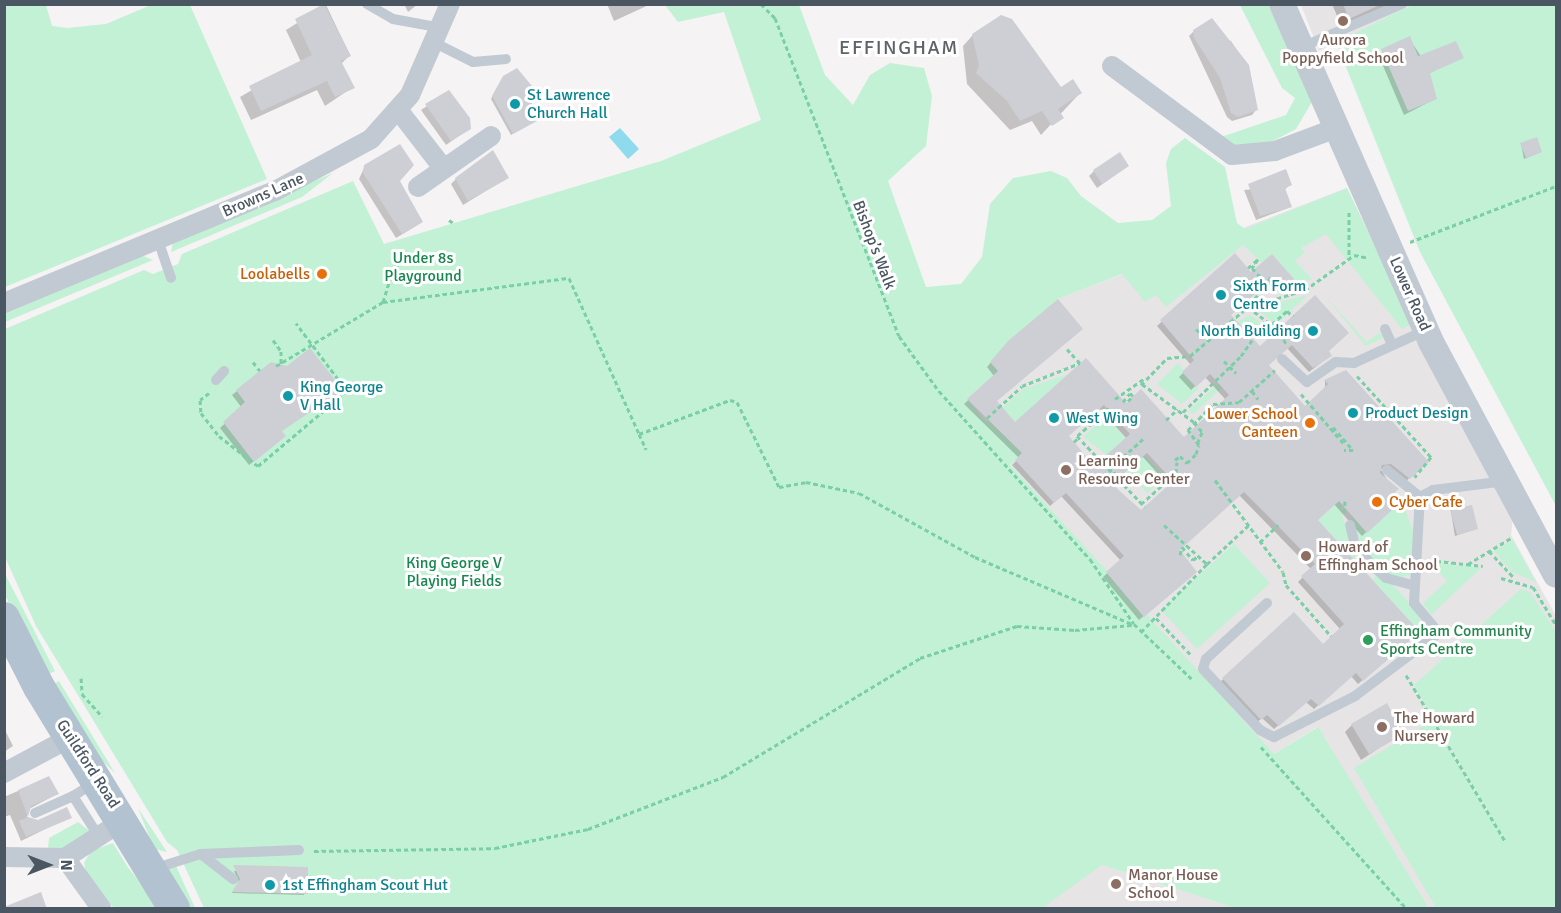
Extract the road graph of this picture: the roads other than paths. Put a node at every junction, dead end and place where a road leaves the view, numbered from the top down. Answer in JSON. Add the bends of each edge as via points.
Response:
{"nodes":[{"id":1,"x":367,"y":4,"type":"edge"},
{"id":2,"x":450,"y":4,"type":"edge"},
{"id":3,"x":1282,"y":4,"type":"edge"},
{"id":4,"x":1402,"y":4,"type":"edge"},
{"id":5,"x":434,"y":34,"type":"junction"},
{"id":6,"x":1302,"y":47,"type":"junction"},
{"id":7,"x":506,"y":59,"type":"dead end"},
{"id":8,"x":1113,"y":66,"type":"dead end"},
{"id":9,"x":399,"y":111,"type":"junction"},
{"id":10,"x":1337,"y":128,"type":"junction"},
{"id":11,"x":491,"y":136,"type":"dead end"},
{"id":12,"x":444,"y":168,"type":"junction"},
{"id":13,"x":418,"y":187,"type":"dead end"},
{"id":14,"x":158,"y":240,"type":"junction"},
{"id":15,"x":171,"y":278,"type":"dead end"},
{"id":16,"x":4,"y":303,"type":"edge"},
{"id":17,"x":1385,"y":329,"type":"dead end"},
{"id":18,"x":1426,"y":330,"type":"junction"},
{"id":19,"x":1392,"y":345,"type":"junction"},
{"id":20,"x":1278,"y":364,"type":"road end"},
{"id":21,"x":224,"y":371,"type":"road end"},
{"id":22,"x":216,"y":380,"type":"dead end"},
{"id":23,"x":1387,"y":470,"type":"dead end"},
{"id":24,"x":1506,"y":481,"type":"junction"},
{"id":25,"x":1420,"y":497,"type":"junction"},
{"id":26,"x":1350,"y":525,"type":"dead end"},
{"id":27,"x":1557,"y":575,"type":"edge"},
{"id":28,"x":1413,"y":585,"type":"junction"},
{"id":29,"x":1267,"y":603,"type":"dead end"},
{"id":30,"x":4,"y":618,"type":"edge"},
{"id":31,"x":71,"y":737,"type":"junction"},
{"id":32,"x":4,"y":773,"type":"edge"},
{"id":33,"x":99,"y":780,"type":"junction"},
{"id":34,"x":73,"y":796,"type":"junction"},
{"id":35,"x":35,"y":813,"type":"dead end"},
{"id":36,"x":112,"y":829,"type":"junction"},
{"id":37,"x":299,"y":850,"type":"road end"},
{"id":38,"x":201,"y":854,"type":"junction"},
{"id":39,"x":4,"y":857,"type":"edge"},
{"id":40,"x":65,"y":858,"type":"junction"},
{"id":41,"x":153,"y":869,"type":"junction"},
{"id":42,"x":233,"y":879,"type":"dead end"},
{"id":43,"x":101,"y":909,"type":"edge"},
{"id":44,"x":174,"y":909,"type":"edge"}],
"edges":[{"from":1,"to":5,"type":"lane","via":[[393,19]]},
{"from":2,"to":5,"type":"street","name":"Browns Lane"},
{"from":3,"to":6,"type":"street","name":"Lower Road"},
{"from":4,"to":6,"type":"lane"},
{"from":5,"to":7,"type":"lane","via":[[473,62]]},
{"from":5,"to":9,"type":"street","name":"Browns Lane"},
{"from":6,"to":10,"type":"street","name":"Lower Road"},
{"from":8,"to":10,"type":"street","via":[[1232,155],[1275,151]]},
{"from":9,"to":12,"type":"street"},
{"from":9,"to":14,"type":"street","name":"Browns Lane","via":[[371,139],[308,175]]},
{"from":10,"to":18,"type":"street","name":"Lower Road","via":[[1382,257]]},
{"from":11,"to":12,"type":"street"},
{"from":12,"to":13,"type":"street"},
{"from":14,"to":15,"type":"lane"},
{"from":14,"to":16,"type":"street","name":"Browns Lane"},
{"from":17,"to":19,"type":"lane"},
{"from":18,"to":19,"type":"lane"},
{"from":18,"to":24,"type":"street","name":"Lower Road"},
{"from":19,"to":20,"type":"lane","via":[[1307,382]]},
{"from":21,"to":22,"type":"lane"},
{"from":23,"to":25,"type":"lane"},
{"from":24,"to":25,"type":"lane","via":[[1433,490]]},
{"from":24,"to":27,"type":"street","name":"Lower Road"},
{"from":25,"to":28,"type":"lane"},
{"from":26,"to":28,"type":"lane","via":[[1355,545],[1370,563],[1386,578]]},
{"from":28,"to":29,"type":"lane","via":[[1414,603],[1439,633],[1400,666],[1274,736],[1260,729],[1203,669],[1206,659]]},
{"from":30,"to":31,"type":"main road","name":"Guildford Road"},
{"from":31,"to":32,"type":"street"},
{"from":31,"to":33,"type":"main road","name":"Guildford Road"},
{"from":33,"to":34,"type":"lane"},
{"from":33,"to":36,"type":"main road","name":"Guildford Road"},
{"from":34,"to":35,"type":"lane"},
{"from":34,"to":36,"type":"lane"},
{"from":36,"to":40,"type":"street"},
{"from":36,"to":41,"type":"main road","name":"Guildford Road"},
{"from":37,"to":38,"type":"lane"},
{"from":38,"to":41,"type":"lane"},
{"from":38,"to":42,"type":"lane"},
{"from":39,"to":40,"type":"street"},
{"from":40,"to":43,"type":"street"},
{"from":41,"to":44,"type":"main road","name":"Guildford Road"}]}
